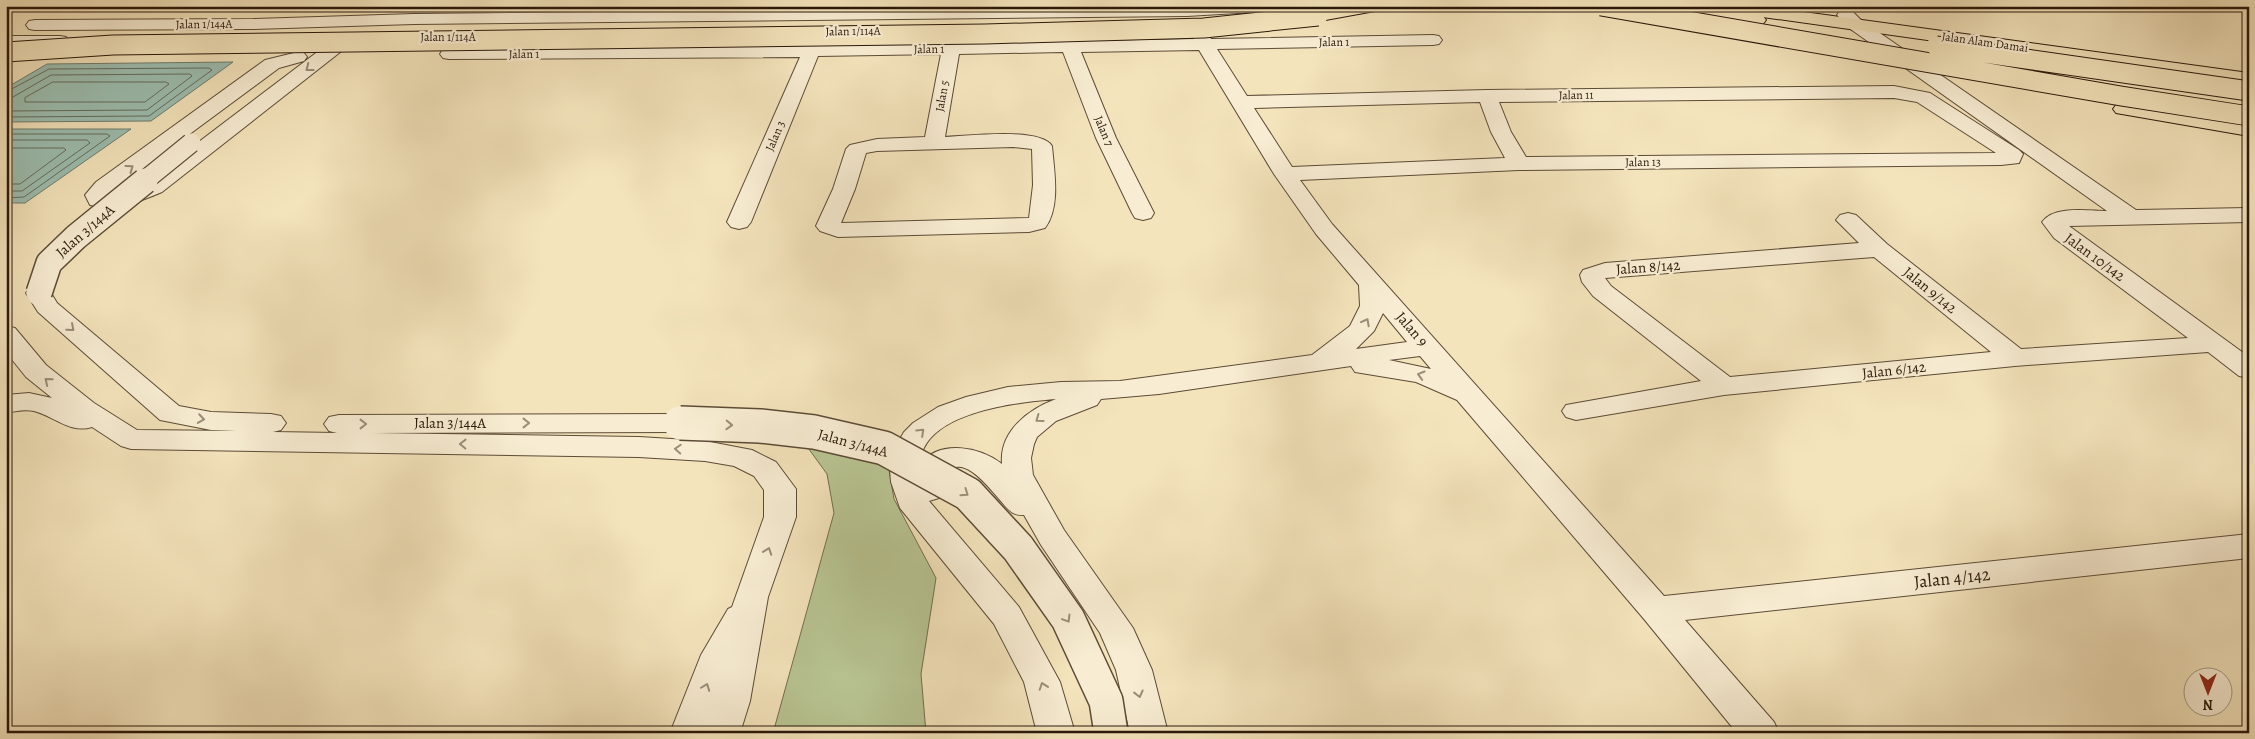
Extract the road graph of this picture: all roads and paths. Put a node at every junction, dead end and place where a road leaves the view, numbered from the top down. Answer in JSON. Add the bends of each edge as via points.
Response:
{"nodes":[{"id":1,"x":280,"y":6,"type":"edge"},
{"id":2,"x":428,"y":6,"type":"edge"},
{"id":3,"x":1311,"y":6,"type":"edge"},
{"id":4,"x":1338,"y":6,"type":"edge"},
{"id":5,"x":1375,"y":6,"type":"edge"},
{"id":6,"x":1384,"y":6,"type":"edge"},
{"id":7,"x":1601,"y":6,"type":"edge"},
{"id":8,"x":1666,"y":6,"type":"edge"},
{"id":9,"x":1720,"y":6,"type":"edge"},
{"id":10,"x":1781,"y":6,"type":"edge"},
{"id":11,"x":1631,"y":7,"type":"edge"},
{"id":12,"x":1276,"y":9,"type":"edge"},
{"id":13,"x":414,"y":19,"type":"junction"},
{"id":14,"x":1851,"y":19,"type":"junction"},
{"id":15,"x":882,"y":23,"type":"junction"},
{"id":16,"x":253,"y":24,"type":"junction"},
{"id":17,"x":6,"y":25,"type":"edge"},
{"id":18,"x":1725,"y":28,"type":"junction"},
{"id":19,"x":1201,"y":35,"type":"junction"},
{"id":20,"x":442,"y":37,"type":"junction"},
{"id":21,"x":465,"y":37,"type":"junction"},
{"id":22,"x":321,"y":38,"type":"junction"},
{"id":23,"x":353,"y":38,"type":"junction"},
{"id":24,"x":1433,"y":40,"type":"dead end"},
{"id":25,"x":44,"y":41,"type":"junction"},
{"id":26,"x":6,"y":42,"type":"edge"},
{"id":27,"x":112,"y":44,"type":"junction"},
{"id":28,"x":1070,"y":47,"type":"junction"},
{"id":29,"x":951,"y":49,"type":"junction"},
{"id":30,"x":6,"y":50,"type":"edge"},
{"id":31,"x":811,"y":51,"type":"junction"},
{"id":32,"x":298,"y":57,"type":"junction"},
{"id":33,"x":6,"y":62,"type":"edge"},
{"id":34,"x":2249,"y":68,"type":"edge"},
{"id":35,"x":2249,"y":79,"type":"edge"},
{"id":36,"x":2249,"y":91,"type":"edge"},
{"id":37,"x":1487,"y":96,"type":"junction"},
{"id":38,"x":1241,"y":102,"type":"junction"},
{"id":39,"x":2249,"y":106,"type":"edge"},
{"id":40,"x":2249,"y":116,"type":"edge"},
{"id":41,"x":2249,"y":130,"type":"edge"},
{"id":42,"x":934,"y":143,"type":"junction"},
{"id":43,"x":2001,"y":159,"type":"joint"},
{"id":44,"x":1519,"y":164,"type":"junction"},
{"id":45,"x":1285,"y":174,"type":"junction"},
{"id":46,"x":1143,"y":213,"type":"dead end"},
{"id":47,"x":2249,"y":215,"type":"edge"},
{"id":48,"x":2130,"y":217,"type":"junction"},
{"id":49,"x":1848,"y":220,"type":"dead end"},
{"id":50,"x":739,"y":222,"type":"dead end"},
{"id":51,"x":1880,"y":249,"type":"junction"},
{"id":52,"x":1371,"y":281,"type":"junction"},
{"id":53,"x":6,"y":334,"type":"edge"},
{"id":54,"x":2214,"y":344,"type":"junction"},
{"id":55,"x":1427,"y":347,"type":"junction"},
{"id":56,"x":2015,"y":358,"type":"junction"},
{"id":57,"x":1316,"y":362,"type":"junction"},
{"id":58,"x":2249,"y":370,"type":"edge"},
{"id":59,"x":1724,"y":386,"type":"junction"},
{"id":60,"x":1117,"y":390,"type":"junction"},
{"id":61,"x":6,"y":404,"type":"edge"},
{"id":62,"x":1479,"y":406,"type":"junction"},
{"id":63,"x":1576,"y":411,"type":"dead end"},
{"id":64,"x":131,"y":439,"type":"junction"},
{"id":65,"x":1052,"y":537,"type":"junction"},
{"id":66,"x":2246,"y":549,"type":"edge"},
{"id":67,"x":960,"y":563,"type":"junction"},
{"id":68,"x":751,"y":597,"type":"junction"},
{"id":69,"x":1656,"y":610,"type":"junction"},
{"id":70,"x":688,"y":733,"type":"edge"},
{"id":71,"x":721,"y":733,"type":"edge"},
{"id":72,"x":1056,"y":733,"type":"edge"},
{"id":73,"x":1111,"y":733,"type":"edge"},
{"id":74,"x":1149,"y":733,"type":"edge"},
{"id":75,"x":1760,"y":733,"type":"edge"}],
"edges":[{"from":1,"to":16,"type":"street"},
{"from":2,"to":13,"type":"street"},
{"from":3,"to":12,"type":"main road"},
{"from":4,"to":12,"type":"main road"},
{"from":5,"to":30,"type":"main road","bridge":true,"via":[[1318,16],[1204,28],[985,34],[113,45]]},
{"from":6,"to":19,"type":"street","name":"Jalan 1/114A","via":[[1324,19]]},
{"from":7,"to":18,"type":"main road","bridge":true},
{"from":8,"to":36,"type":"main road","bridge":true},
{"from":9,"to":14,"type":"main road","name":"Jalan Alam Damai"},
{"from":10,"to":14,"type":"main road","name":"Jalan Alam Damai"},
{"from":11,"to":39,"type":"main road"},
{"from":12,"to":15,"type":"street","name":"Jalan 1/144A"},
{"from":12,"to":27,"type":"main road","bridge":true,"via":[[1195,24],[984,33]]},
{"from":13,"to":15,"type":"street","name":"Jalan 1/144A"},
{"from":13,"to":16,"type":"street","name":"Jalan 1/144A"},
{"from":13,"to":20,"type":"street","via":[[421,28]]},
{"from":13,"to":23,"type":"street","via":[[391,29]]},
{"from":14,"to":34,"type":"main road","name":"Jalan Alam Damai"},
{"from":14,"to":35,"type":"main road","name":"Jalan Alam Damai"},
{"from":14,"to":48,"type":"street"},
{"from":15,"to":19,"type":"street","name":"Jalan 1/114A"},
{"from":15,"to":21,"type":"street","name":"Jalan 1/114A"},
{"from":16,"to":17,"type":"street","name":"Jalan 1/144A"},
{"from":18,"to":40,"type":"main road","bridge":true},
{"from":18,"to":41,"type":"main road","bridge":true,"via":[[1827,56]]},
{"from":19,"to":24,"type":"street","name":"Jalan 1"},
{"from":19,"to":28,"type":"street","name":"Jalan 1"},
{"from":19,"to":38,"type":"street","name":"Jalan 9"},
{"from":20,"to":21,"type":"street","name":"Jalan 1/114A"},
{"from":20,"to":23,"type":"street","name":"Jalan 1/114A"},
{"from":21,"to":31,"type":"street","name":"Jalan 1","via":[[448,54]]},
{"from":22,"to":23,"type":"street","name":"Jalan 1/114A"},
{"from":22,"to":25,"type":"street","name":"Jalan 1/114A"},
{"from":22,"to":32,"type":"street"},
{"from":23,"to":32,"type":"street","one_way":true,"via":[[154,187],[126,199],[98,200],[96,196],[104,187],[272,64]]},
{"from":25,"to":26,"type":"street","name":"Jalan 1/114A"},
{"from":25,"to":33,"type":"street"},
{"from":26,"to":27,"type":"main road","bridge":true},
{"from":27,"to":30,"type":"main road","bridge":true},
{"from":28,"to":29,"type":"street","name":"Jalan 1"},
{"from":28,"to":46,"type":"street","name":"Jalan 7","via":[[1106,138]]},
{"from":29,"to":31,"type":"street","name":"Jalan 1"},
{"from":29,"to":42,"type":"street","name":"Jalan 5"},
{"from":31,"to":50,"type":"street","name":"Jalan 3"},
{"from":32,"to":73,"type":"street","name":"Jalan 3/144A","one_way":true,"bridge":true,"via":[[76,237],[49,263],[39,293],[47,307],[170,414],[211,421],[281,424],[680,423],[760,426],[814,432],[884,448],[968,494],[1018,548],[1068,619],[1106,701]]},
{"from":37,"to":38,"type":"street","name":"Jalan 11"},
{"from":37,"to":43,"type":"street","name":"Jalan 11","via":[[1912,94],[1923,97],[2012,154],[2011,158]]},
{"from":37,"to":44,"type":"street","via":[[1500,132]]},
{"from":38,"to":45,"type":"street","name":"Jalan 9"},
{"from":42,"to":42,"type":"street","via":[[1013,141],[1042,146],[1044,185],[1040,220],[1028,225],[838,230],[828,226],[857,149]]},
{"from":43,"to":44,"type":"street","name":"Jalan 13"},
{"from":44,"to":45,"type":"street","name":"Jalan 13"},
{"from":45,"to":52,"type":"street","name":"Jalan 9","via":[[1324,229]]},
{"from":47,"to":48,"type":"street","name":"Jalan 10/142"},
{"from":48,"to":54,"type":"street","name":"Jalan 10/142","via":[[2060,219],[2054,222],[2062,233]]},
{"from":49,"to":51,"type":"street","name":"Jalan 9/142"},
{"from":51,"to":56,"type":"street","name":"Jalan 9/142"},
{"from":51,"to":59,"type":"street","name":"Jalan 8/142","via":[[1605,270],[1592,274],[1602,291]]},
{"from":52,"to":55,"type":"street","name":"Jalan 9"},
{"from":57,"to":52,"type":"street","one_way":true,"via":[[1347,345],[1364,327],[1373,308]]},
{"from":64,"to":53,"type":"street","one_way":true,"via":[[84,409],[36,371]]},
{"from":54,"to":56,"type":"street","name":"Jalan 6/142"},
{"from":54,"to":58,"type":"street","name":"Jalan 10/142"},
{"from":55,"to":57,"type":"street"},
{"from":55,"to":62,"type":"street","name":"Jalan 9"},
{"from":56,"to":59,"type":"street","name":"Jalan 6/142"},
{"from":57,"to":60,"type":"street"},
{"from":62,"to":57,"type":"street","one_way":true,"via":[[1450,386],[1425,375]]},
{"from":59,"to":63,"type":"street","name":"Jalan 6/142"},
{"from":60,"to":65,"type":"street","one_way":true,"via":[[1055,408],[1032,424],[1022,439],[1016,463],[1018,475]]},
{"from":67,"to":60,"type":"street","one_way":true,"via":[[916,508],[906,486],[904,465],[910,443],[936,420],[971,405],[1052,390]]},
{"from":61,"to":64,"type":"street","via":[[39,402]]},
{"from":62,"to":69,"type":"street","name":"Jalan 9"},
{"from":68,"to":64,"type":"street","name":"Jalan 3/144A","one_way":true,"via":[[780,517],[780,489],[765,469],[741,457],[706,450],[639,447]]},
{"from":65,"to":67,"type":"street","via":[[984,464],[970,458],[951,458],[936,464],[928,474],[926,484]]},
{"from":65,"to":74,"type":"street","one_way":true,"via":[[1115,628],[1134,670]]},
{"from":66,"to":69,"type":"street","name":"Jalan 4/142"},
{"from":72,"to":67,"type":"street","one_way":true,"via":[[1042,682],[1007,616]]},
{"from":70,"to":68,"type":"street","name":"Jalan 3/144A","one_way":true,"via":[[719,655]]},
{"from":68,"to":71,"type":"street","name":"Jalan 3/144A","via":[[731,701]]},
{"from":69,"to":75,"type":"street","name":"Jalan 9"}]}
